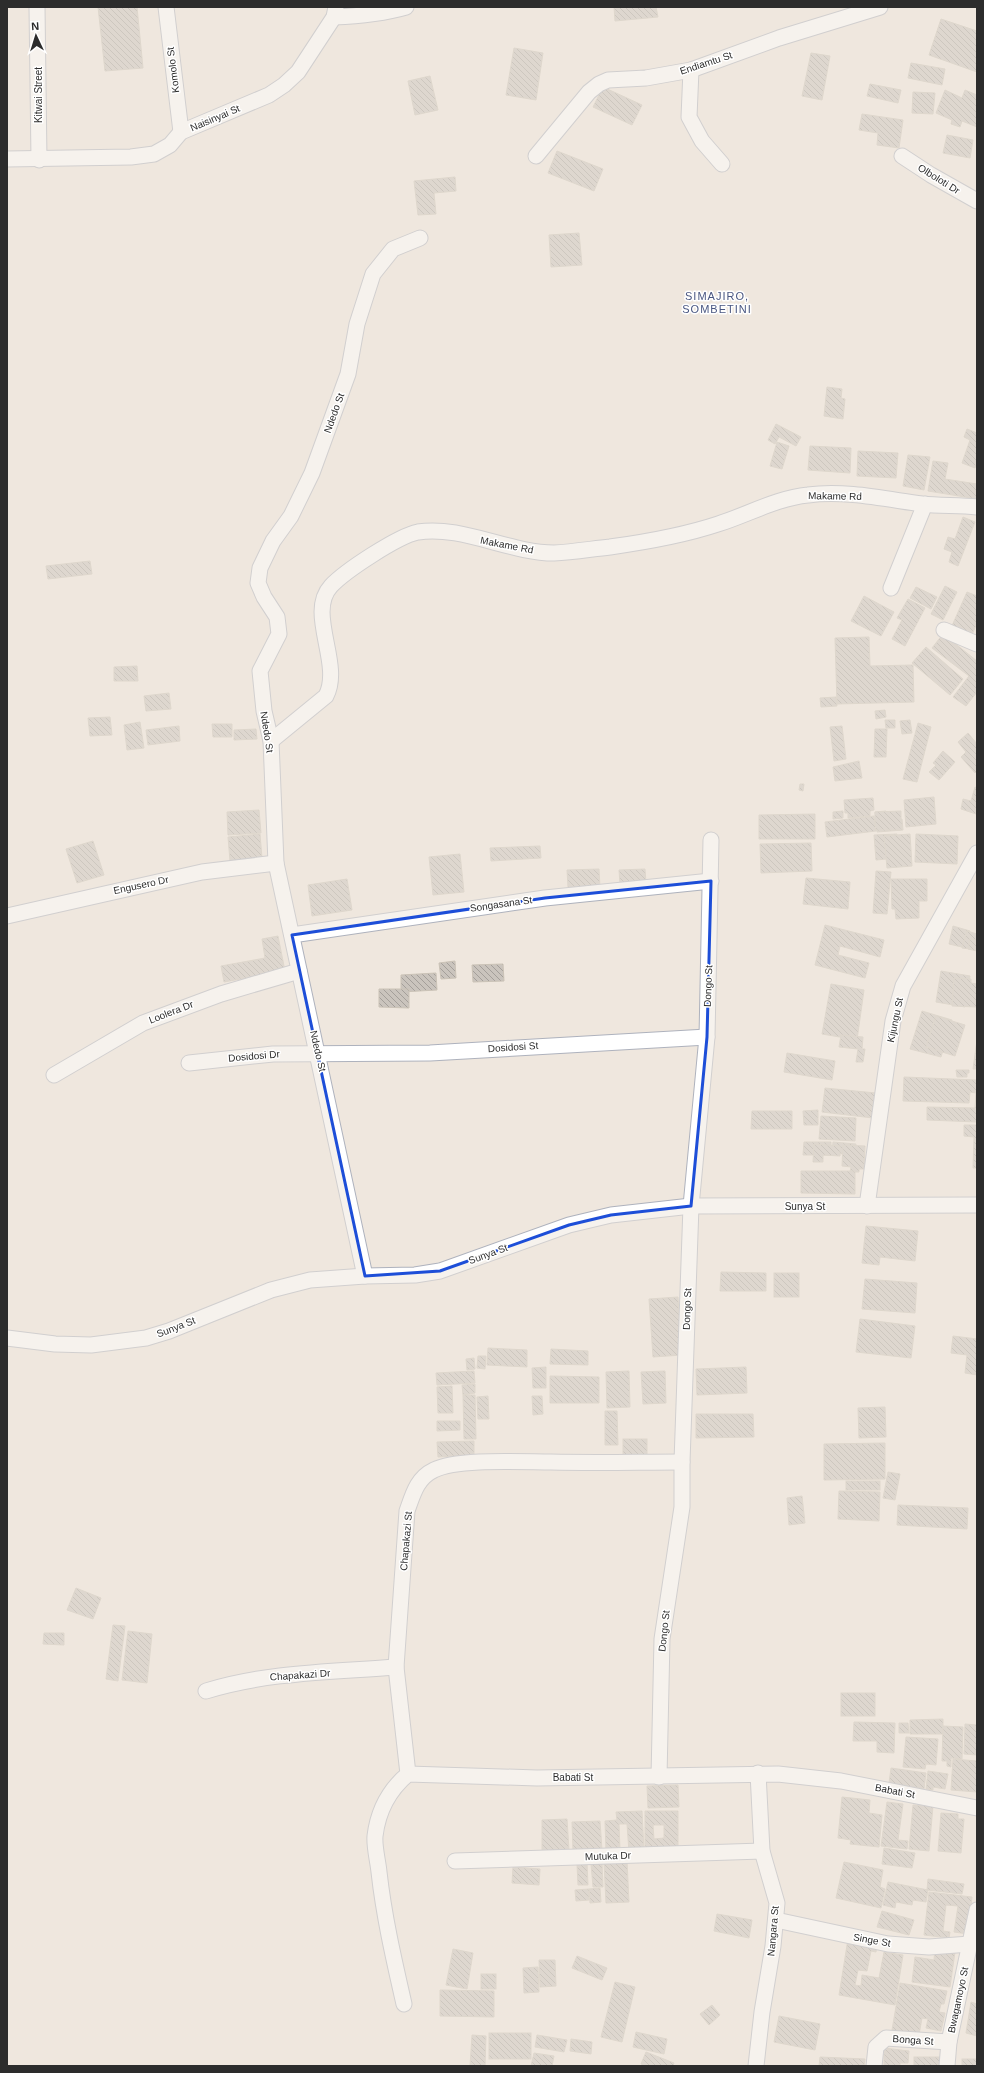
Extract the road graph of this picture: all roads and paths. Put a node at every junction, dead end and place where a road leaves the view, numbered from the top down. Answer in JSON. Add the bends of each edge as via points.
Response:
{"nodes":[{"id":1,"x":37,"y":7,"type":"edge"},
{"id":2,"x":166,"y":7,"type":"edge"},
{"id":3,"x":406,"y":7,"type":"edge"},
{"id":4,"x":880,"y":7,"type":"edge"},
{"id":5,"x":335,"y":12,"type":"edge"},
{"id":6,"x":691,"y":70,"type":"junction"},
{"id":7,"x":181,"y":132,"type":"junction"},
{"id":8,"x":536,"y":156,"type":"dead end"},
{"id":9,"x":902,"y":156,"type":"dead end"},
{"id":10,"x":7,"y":160,"type":"edge"},
{"id":11,"x":38,"y":160,"type":"junction"},
{"id":12,"x":722,"y":164,"type":"dead end"},
{"id":13,"x":977,"y":201,"type":"edge"},
{"id":14,"x":420,"y":238,"type":"dead end"},
{"id":15,"x":925,"y":504,"type":"junction"},
{"id":16,"x":977,"y":508,"type":"edge"},
{"id":17,"x":891,"y":588,"type":"dead end"},
{"id":18,"x":944,"y":630,"type":"dead end"},
{"id":19,"x":977,"y":644,"type":"edge"},
{"id":20,"x":270,"y":741,"type":"junction"},
{"id":21,"x":711,"y":840,"type":"dead end"},
{"id":22,"x":977,"y":853,"type":"edge"},
{"id":23,"x":276,"y":863,"type":"junction"},
{"id":24,"x":711,"y":881,"type":"junction"},
{"id":25,"x":7,"y":916,"type":"edge"},
{"id":26,"x":292,"y":935,"type":"junction"},
{"id":27,"x":298,"y":971,"type":"junction"},
{"id":28,"x":707,"y":1037,"type":"junction"},
{"id":29,"x":319,"y":1053,"type":"junction"},
{"id":30,"x":189,"y":1063,"type":"dead end"},
{"id":31,"x":54,"y":1075,"type":"dead end"},
{"id":32,"x":977,"y":1205,"type":"edge"},
{"id":33,"x":691,"y":1206,"type":"junction"},
{"id":34,"x":867,"y":1206,"type":"junction"},
{"id":35,"x":365,"y":1276,"type":"junction"},
{"id":36,"x":7,"y":1338,"type":"edge"},
{"id":37,"x":682,"y":1462,"type":"junction"},
{"id":38,"x":396,"y":1667,"type":"junction"},
{"id":39,"x":206,"y":1691,"type":"dead end"},
{"id":40,"x":758,"y":1773,"type":"junction"},
{"id":41,"x":408,"y":1774,"type":"junction"},
{"id":42,"x":659,"y":1777,"type":"junction"},
{"id":43,"x":977,"y":1808,"type":"edge"},
{"id":44,"x":762,"y":1850,"type":"junction"},
{"id":45,"x":455,"y":1861,"type":"dead end"},
{"id":46,"x":977,"y":1910,"type":"edge"},
{"id":47,"x":776,"y":1920,"type":"junction"},
{"id":48,"x":970,"y":1944,"type":"junction"},
{"id":49,"x":404,"y":2004,"type":"dead end"},
{"id":50,"x":949,"y":2042,"type":"junction"},
{"id":51,"x":756,"y":2066,"type":"edge"},
{"id":52,"x":874,"y":2066,"type":"edge"},
{"id":53,"x":947,"y":2066,"type":"edge"}],
"edges":[{"from":1,"to":11,"type":"street","name":"Kitwai Street"},
{"from":2,"to":7,"type":"street","name":"Komolo St"},
{"from":3,"to":5,"type":"street","via":[[358,16]]},
{"from":4,"to":6,"type":"street","name":"Endiamtu St","via":[[779,38]]},
{"from":5,"to":7,"type":"street","name":"Naisinyai St","via":[[298,72],[284,85],[269,95]]},
{"from":6,"to":8,"type":"street","name":"Endiamtu St","via":[[646,78],[608,80],[598,84]]},
{"from":6,"to":12,"type":"street","via":[[689,117],[702,141]]},
{"from":7,"to":11,"type":"street","name":"Naisinyai St","via":[[170,145],[154,154]]},
{"from":9,"to":13,"type":"street","name":"Olboloti Dr"},
{"from":10,"to":11,"type":"street","name":"Naisinyai St"},
{"from":14,"to":20,"type":"street","name":"Ndedo St","via":[[393,249],[374,274],[357,324],[348,374],[312,472],[291,516],[273,541],[260,568],[258,583],[277,617],[280,629],[260,671]]},
{"from":15,"to":16,"type":"street","name":"Makame Rd"},
{"from":15,"to":17,"type":"street"},
{"from":15,"to":20,"type":"street","name":"Makame Rd","via":[[858,496],[807,495],[676,536],[648,542],[553,553],[518,549],[456,534],[417,532],[398,540],[331,586],[321,610],[330,657],[330,688],[326,696]]},
{"from":18,"to":19,"type":"street"},
{"from":20,"to":23,"type":"street","name":"Ndedo St"},
{"from":21,"to":24,"type":"street","name":"Dongo St"},
{"from":22,"to":34,"type":"street","name":"Kijungu St","via":[[903,986],[893,1021]]},
{"from":23,"to":25,"type":"street","name":"Engusero Dr","via":[[202,872]]},
{"from":23,"to":26,"type":"street","name":"Ndedo St"},
{"from":24,"to":26,"type":"street","name":"Songasana St","via":[[545,898]]},
{"from":24,"to":28,"type":"street","name":"Dongo St"},
{"from":26,"to":27,"type":"street","name":"Ndedo St"},
{"from":27,"to":29,"type":"street","name":"Ndedo St"},
{"from":27,"to":31,"type":"street","name":"Loolera Dr","via":[[221,994],[143,1023]]},
{"from":28,"to":29,"type":"street","name":"Dosidosi St","via":[[430,1053]]},
{"from":28,"to":33,"type":"street","name":"Dongo St"},
{"from":29,"to":30,"type":"street","name":"Dosidosi Dr","via":[[246,1056]]},
{"from":29,"to":35,"type":"street","name":"Ndedo St"},
{"from":32,"to":34,"type":"street","name":"Sunya St"},
{"from":33,"to":34,"type":"street","name":"Sunya St"},
{"from":33,"to":35,"type":"street","name":"Sunya St","via":[[611,1215],[569,1225],[440,1271],[415,1275]]},
{"from":33,"to":37,"type":"street","name":"Dongo St"},
{"from":35,"to":36,"type":"street","name":"Sunya St","via":[[310,1280],[271,1290],[169,1331],[119,1343],[55,1344]]},
{"from":37,"to":38,"type":"street","name":"Chapakazi St","via":[[496,1461],[434,1469],[423,1477],[414,1490],[408,1511]]},
{"from":37,"to":42,"type":"street","name":"Dongo St","via":[[682,1507],[662,1639]]},
{"from":38,"to":39,"type":"street","name":"Chapakazi Dr","via":[[259,1678]]},
{"from":38,"to":41,"type":"street","name":"Chapakazi St"},
{"from":40,"to":42,"type":"street","name":"Babati St"},
{"from":40,"to":43,"type":"street","name":"Babati St","via":[[841,1781]]},
{"from":40,"to":44,"type":"street","name":"Nangara St"},
{"from":41,"to":42,"type":"street","name":"Babati St","via":[[537,1778]]},
{"from":41,"to":49,"type":"street","via":[[395,1785],[388,1798],[379,1818],[375,1838],[384,1912]]},
{"from":44,"to":45,"type":"street","name":"Mutuka Dr"},
{"from":44,"to":47,"type":"street","name":"Nangara St","via":[[777,1903]]},
{"from":46,"to":48,"type":"street","name":"Bwagamoyo St"},
{"from":47,"to":48,"type":"street","name":"Singe St","via":[[888,1944]]},
{"from":47,"to":51,"type":"street","name":"Nangara St"},
{"from":48,"to":50,"type":"street","name":"Bwagamoyo St"},
{"from":50,"to":52,"type":"street","name":"Bonga St","via":[[886,2038],[876,2047]]},
{"from":50,"to":53,"type":"street","name":"Bwagamoyo St"}]}
